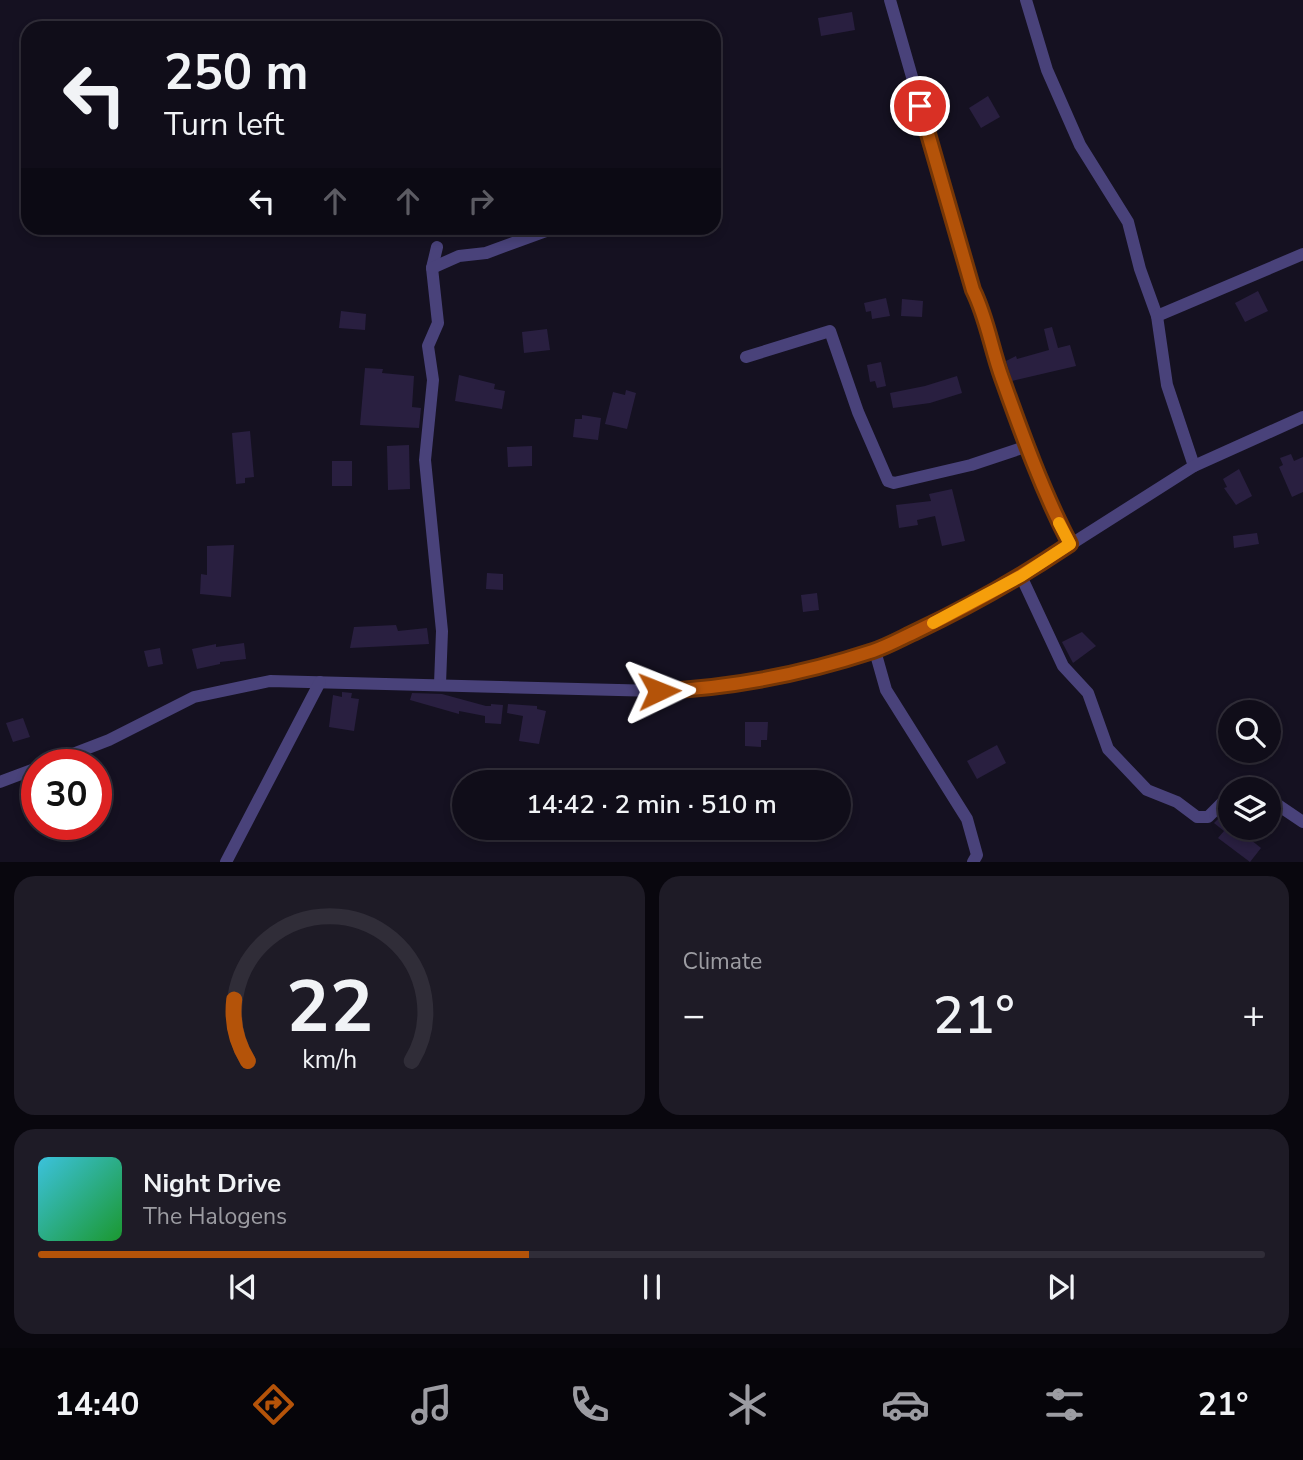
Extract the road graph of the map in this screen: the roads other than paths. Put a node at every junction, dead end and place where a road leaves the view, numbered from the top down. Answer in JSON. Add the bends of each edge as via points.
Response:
{"nodes":[{"id":1,"x":890,"y":0,"type":"edge"},
{"id":2,"x":1026,"y":0,"type":"edge"},
{"id":3,"x":535,"y":235,"type":"edge"},
{"id":4,"x":437,"y":247,"type":"dead end"},
{"id":5,"x":1303,"y":254,"type":"edge"},
{"id":6,"x":432,"y":268,"type":"junction"},
{"id":7,"x":1157,"y":316,"type":"junction"},
{"id":8,"x":746,"y":357,"type":"dead end"},
{"id":9,"x":1303,"y":416,"type":"edge"},
{"id":10,"x":1028,"y":446,"type":"junction"},
{"id":11,"x":1194,"y":466,"type":"junction"},
{"id":12,"x":1070,"y":544,"type":"junction"},
{"id":13,"x":1021,"y":576,"type":"junction"},
{"id":14,"x":875,"y":651,"type":"junction"},
{"id":15,"x":320,"y":682,"type":"junction"},
{"id":16,"x":440,"y":684,"type":"junction"},
{"id":17,"x":86,"y":749,"type":"edge"},
{"id":18,"x":21,"y":774,"type":"edge"},
{"id":19,"x":0,"y":782,"type":"edge"},
{"id":20,"x":1218,"y":807,"type":"edge"},
{"id":21,"x":1281,"y":807,"type":"edge"},
{"id":22,"x":1303,"y":822,"type":"edge"},
{"id":23,"x":226,"y":862,"type":"edge"},
{"id":24,"x":973,"y":862,"type":"edge"}],
"edges":[{"from":1,"to":10,"type":"street","via":[[973,290]]},
{"from":2,"to":7,"type":"street","via":[[1047,69],[1080,145],[1128,222]]},
{"from":3,"to":6,"type":"street"},
{"from":4,"to":6,"type":"street"},
{"from":5,"to":7,"type":"street"},
{"from":6,"to":16,"type":"street","via":[[438,323],[428,346],[433,380],[425,460],[442,631]]},
{"from":7,"to":11,"type":"street","via":[[1167,385]]},
{"from":8,"to":10,"type":"street","via":[[830,331],[858,412],[888,481],[894,483]]},
{"from":9,"to":11,"type":"street"},
{"from":10,"to":12,"type":"street"},
{"from":11,"to":12,"type":"street"},
{"from":12,"to":13,"type":"street"},
{"from":13,"to":14,"type":"street"},
{"from":13,"to":20,"type":"street","via":[[1063,666],[1088,692],[1114,757],[1146,790],[1177,802],[1197,817],[1208,817]]},
{"from":14,"to":16,"type":"street","via":[[716,688],[659,691]]},
{"from":14,"to":24,"type":"street","via":[[886,690],[967,819],[977,855]]},
{"from":15,"to":16,"type":"street"},
{"from":15,"to":17,"type":"street","via":[[270,681],[194,697]]},
{"from":15,"to":23,"type":"street"},
{"from":18,"to":19,"type":"street"},
{"from":21,"to":22,"type":"street"}]}
